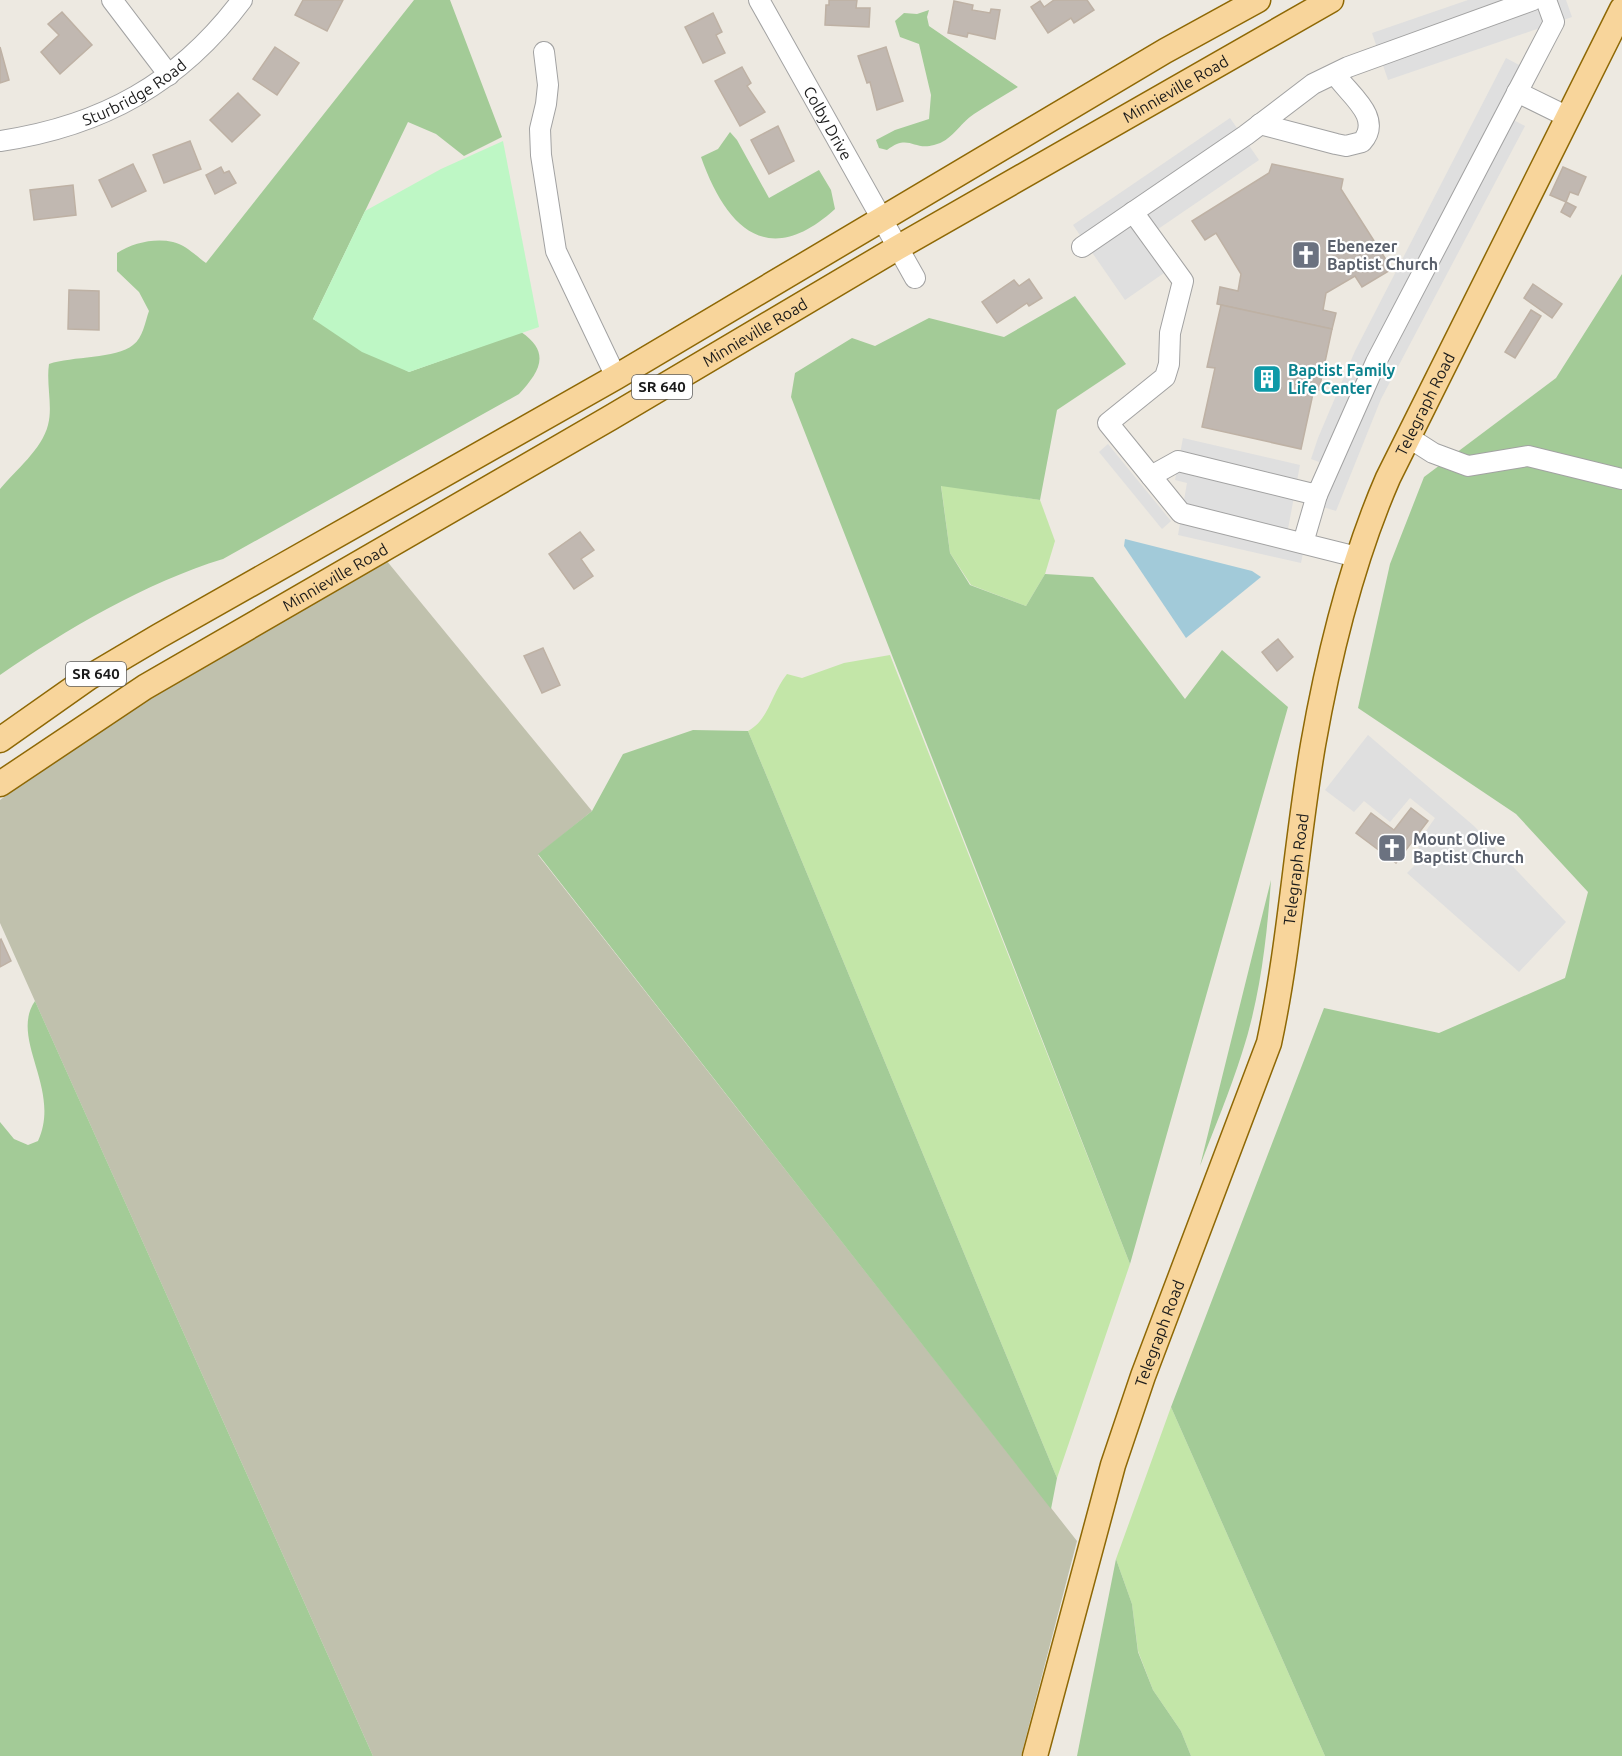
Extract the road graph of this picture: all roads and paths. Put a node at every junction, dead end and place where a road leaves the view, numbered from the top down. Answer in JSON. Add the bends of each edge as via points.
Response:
{"nodes":[{"id":1,"x":112,"y":0,"type":"edge"},
{"id":2,"x":242,"y":0,"type":"edge"},
{"id":3,"x":759,"y":0,"type":"edge"},
{"id":4,"x":1258,"y":0,"type":"edge"},
{"id":5,"x":1331,"y":0,"type":"edge"},
{"id":6,"x":1533,"y":0,"type":"edge"},
{"id":7,"x":1546,"y":0,"type":"edge"},
{"id":8,"x":1619,"y":8,"type":"edge"},
{"id":9,"x":1613,"y":44,"type":"edge"},
{"id":10,"x":544,"y":52,"type":"dead end"},
{"id":11,"x":1335,"y":74,"type":"junction"},
{"id":12,"x":169,"y":75,"type":"junction"},
{"id":13,"x":1517,"y":92,"type":"junction"},
{"id":14,"x":1568,"y":117,"type":"junction"},
{"id":15,"x":1260,"y":124,"type":"junction"},
{"id":16,"x":0,"y":141,"type":"edge"},
{"id":17,"x":1133,"y":212,"type":"junction"},
{"id":18,"x":882,"y":221,"type":"junction"},
{"id":19,"x":1082,"y":247,"type":"dead end"},
{"id":20,"x":897,"y":248,"type":"junction"},
{"id":21,"x":915,"y":278,"type":"dead end"},
{"id":22,"x":616,"y":377,"type":"junction"},
{"id":23,"x":1408,"y":437,"type":"junction"},
{"id":24,"x":1150,"y":476,"type":"junction"},
{"id":25,"x":1622,"y":479,"type":"edge"},
{"id":26,"x":1317,"y":495,"type":"junction"},
{"id":27,"x":1303,"y":543,"type":"junction"},
{"id":28,"x":1357,"y":557,"type":"junction"},
{"id":29,"x":0,"y":740,"type":"edge"},
{"id":30,"x":0,"y":784,"type":"edge"},
{"id":31,"x":1035,"y":1756,"type":"edge"}],
"edges":[{"from":1,"to":12,"type":"street"},
{"from":2,"to":12,"type":"street","name":"Sturbridge Road","via":[[199,49]]},
{"from":3,"to":18,"type":"street","name":"Colby Drive"},
{"from":4,"to":18,"type":"main road","name":"Minnieville Road","number":"SR 640"},
{"from":5,"to":20,"type":"main road","name":"Minnieville Road","number":"SR 640"},
{"from":6,"to":11,"type":"street"},
{"from":7,"to":13,"type":"street","via":[[1554,22]]},
{"from":8,"to":9,"type":"main road","name":"Telegraph Road"},
{"from":9,"to":14,"type":"main road","name":"Telegraph Road"},
{"from":10,"to":22,"type":"street","via":[[548,85],[540,129],[541,154],[556,251]]},
{"from":11,"to":15,"type":"street","via":[[1313,84]]},
{"from":11,"to":15,"type":"street","via":[[1366,111],[1368,129],[1362,142],[1346,146]]},
{"from":12,"to":16,"type":"street","name":"Sturbridge Road","via":[[112,110],[70,127]]},
{"from":13,"to":14,"type":"street"},
{"from":13,"to":26,"type":"street","via":[[1376,362]]},
{"from":14,"to":23,"type":"main road","name":"Telegraph Road"},
{"from":15,"to":17,"type":"street"},
{"from":17,"to":19,"type":"street"},
{"from":17,"to":24,"type":"street","via":[[1183,281],[1170,333],[1165,377],[1108,423]]},
{"from":18,"to":20,"type":"street","name":"Colby Drive"},
{"from":18,"to":22,"type":"main road","name":"Minnieville Road","number":"SR 640"},
{"from":20,"to":21,"type":"street","name":"Colby Drive"},
{"from":20,"to":30,"type":"main road","name":"Minnieville Road","number":"SR 640","via":[[145,687]]},
{"from":22,"to":29,"type":"main road","name":"Minnieville Road","number":"SR 640","via":[[159,636],[88,678]]},
{"from":23,"to":25,"type":"street","via":[[1432,453],[1468,465],[1528,456]]},
{"from":23,"to":28,"type":"main road","name":"Telegraph Road"},
{"from":24,"to":26,"type":"street","via":[[1178,461]]},
{"from":24,"to":27,"type":"street","via":[[1181,513]]},
{"from":26,"to":27,"type":"street"},
{"from":27,"to":28,"type":"street"},
{"from":28,"to":31,"type":"main road","name":"Telegraph Road","via":[[1313,747],[1280,991],[1269,1043],[1119,1447]]}]}
